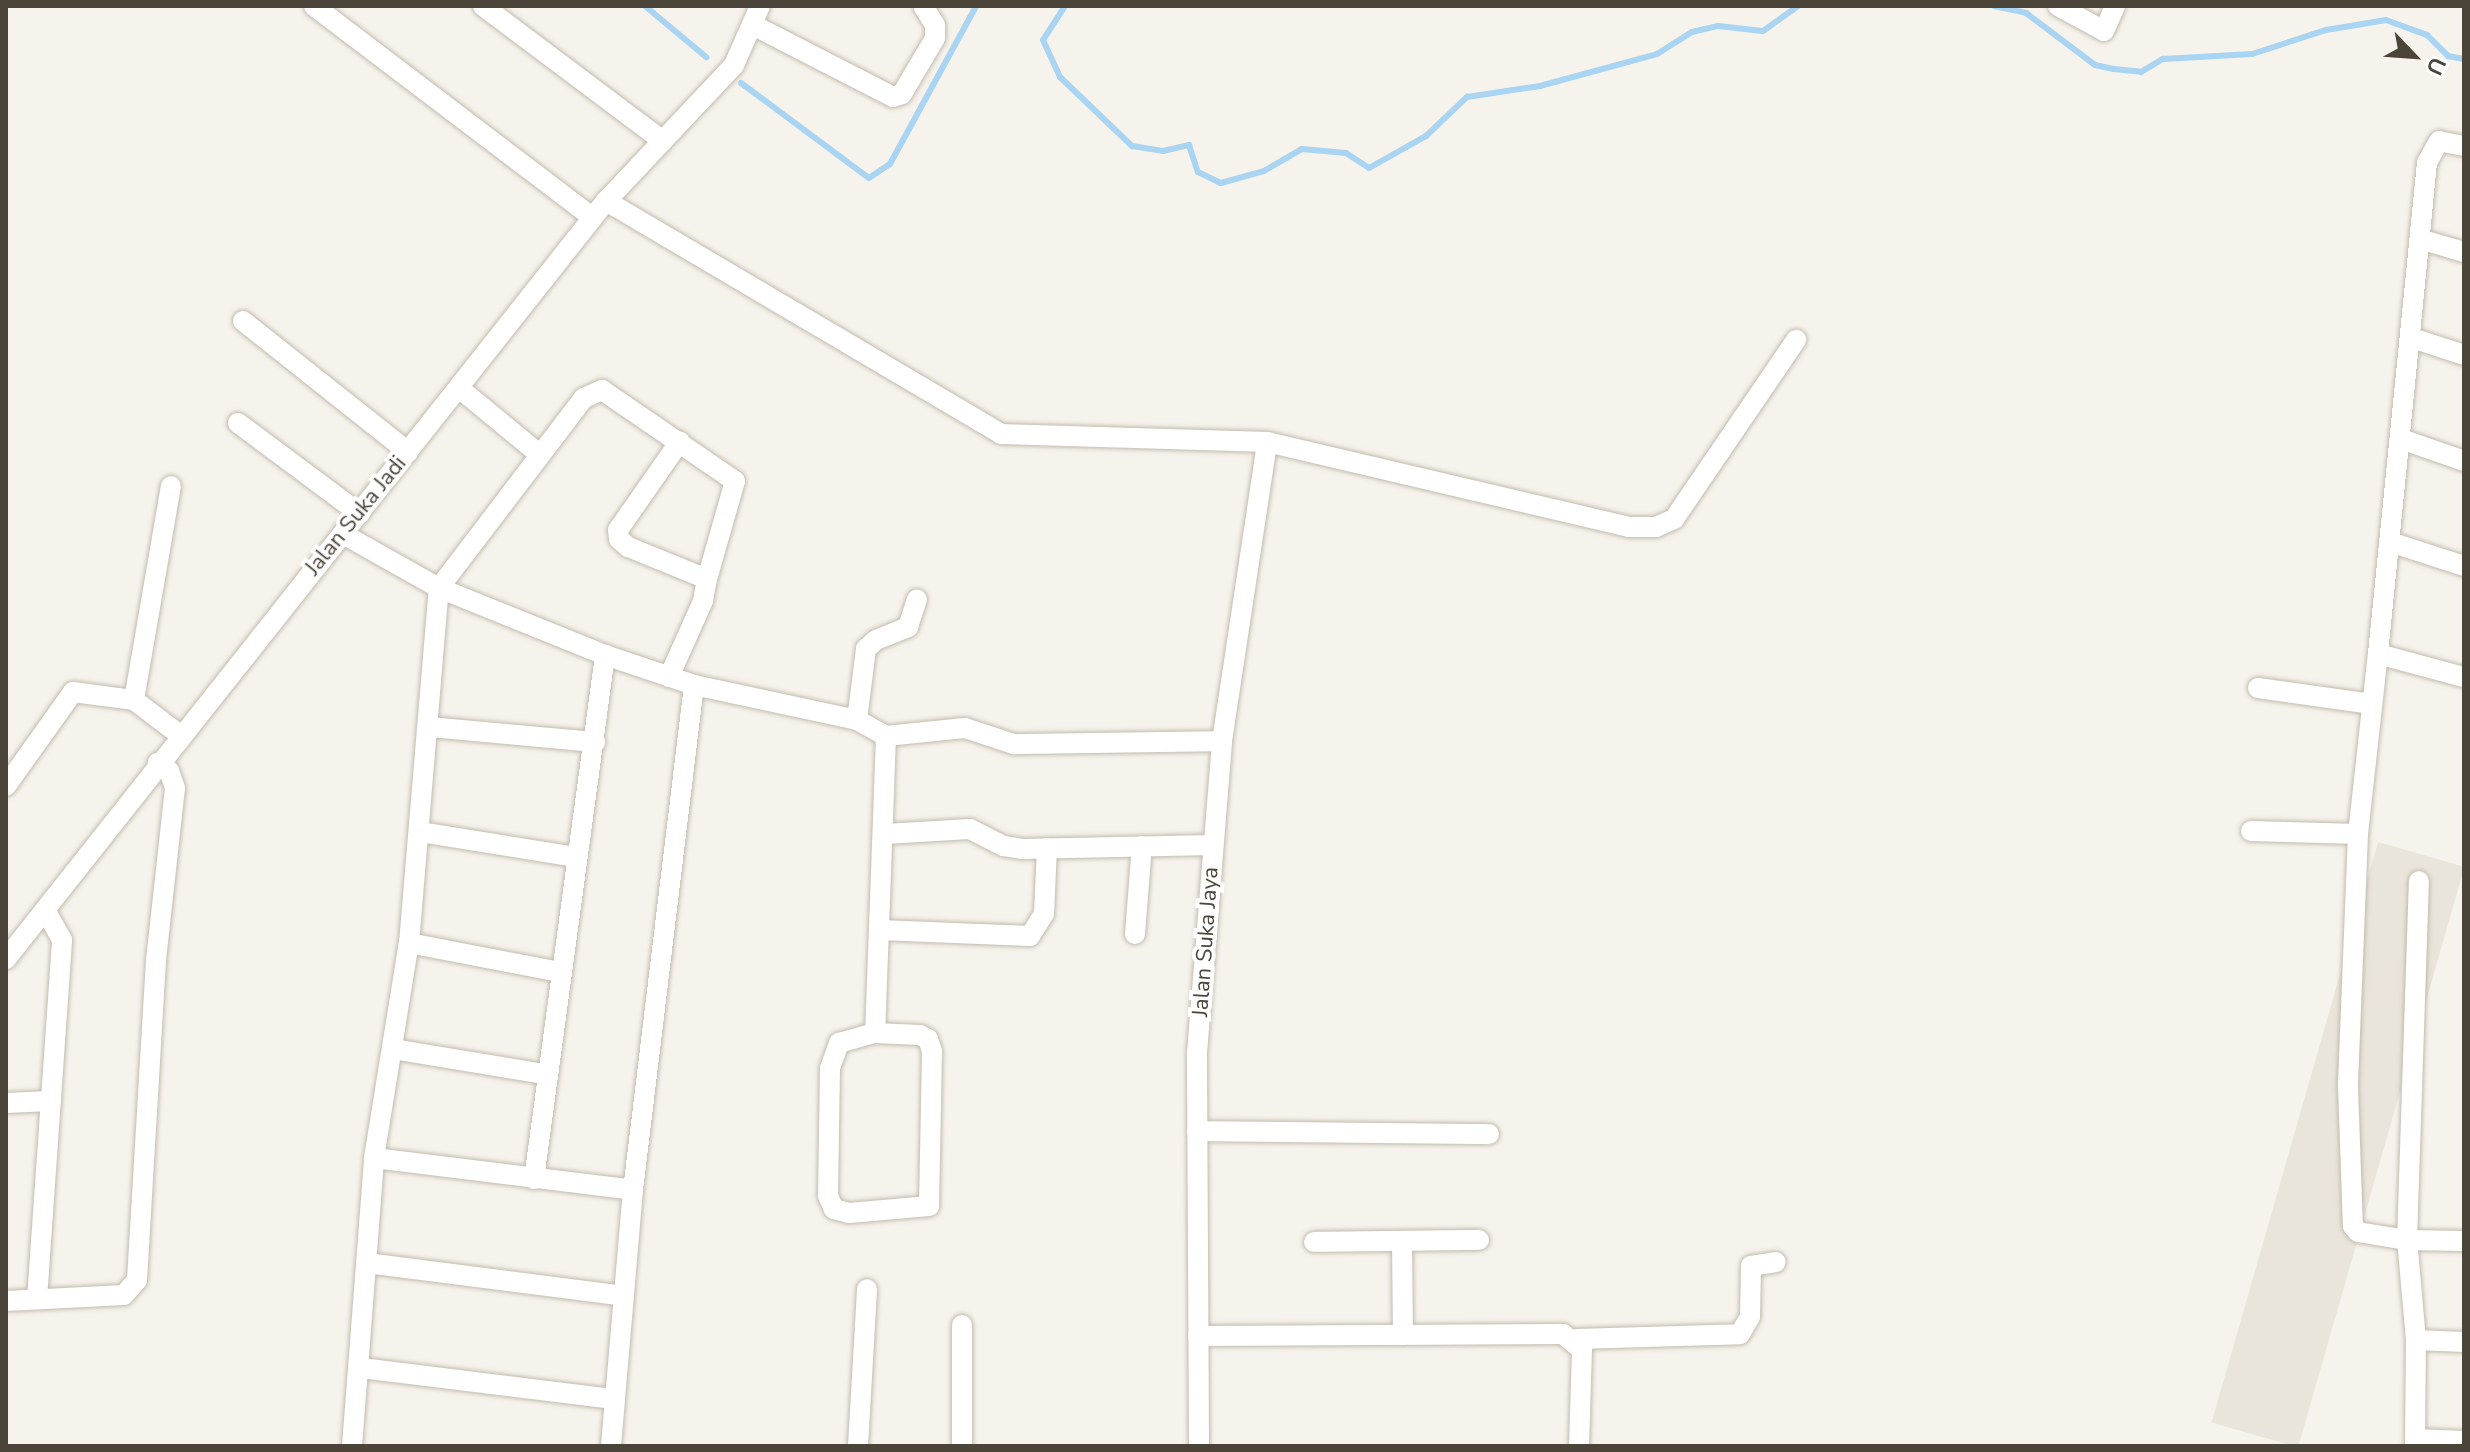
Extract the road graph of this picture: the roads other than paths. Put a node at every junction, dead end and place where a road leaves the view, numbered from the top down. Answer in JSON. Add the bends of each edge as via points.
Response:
{"nodes":[{"id":1,"x":314,"y":6,"type":"edge"},
{"id":2,"x":483,"y":6,"type":"edge"},
{"id":3,"x":923,"y":6,"type":"edge"},
{"id":4,"x":2058,"y":6,"type":"edge"},
{"id":5,"x":2115,"y":6,"type":"edge"},
{"id":6,"x":756,"y":16,"type":"edge"},
{"id":7,"x":663,"y":141,"type":"junction"},
{"id":8,"x":2464,"y":146,"type":"edge"},
{"id":9,"x":606,"y":201,"type":"junction"},
{"id":10,"x":593,"y":218,"type":"junction"},
{"id":11,"x":2423,"y":240,"type":"junction"},
{"id":12,"x":2464,"y":252,"type":"edge"},
{"id":13,"x":243,"y":321,"type":"dead end"},
{"id":14,"x":2412,"y":338,"type":"junction"},
{"id":15,"x":1796,"y":340,"type":"dead end"},
{"id":16,"x":2464,"y":355,"type":"edge"},
{"id":17,"x":459,"y":388,"type":"junction"},
{"id":18,"x":238,"y":423,"type":"dead end"},
{"id":19,"x":2401,"y":439,"type":"junction"},
{"id":20,"x":680,"y":441,"type":"junction"},
{"id":21,"x":1267,"y":442,"type":"junction"},
{"id":22,"x":408,"y":452,"type":"junction"},
{"id":23,"x":539,"y":454,"type":"junction"},
{"id":24,"x":2464,"y":461,"type":"edge"},
{"id":25,"x":171,"y":486,"type":"dead end"},
{"id":26,"x":360,"y":514,"type":"junction"},
{"id":27,"x":343,"y":534,"type":"junction"},
{"id":28,"x":2390,"y":542,"type":"junction"},
{"id":29,"x":2464,"y":566,"type":"edge"},
{"id":30,"x":707,"y":579,"type":"junction"},
{"id":31,"x":439,"y":588,"type":"junction"},
{"id":32,"x":917,"y":599,"type":"dead end"},
{"id":33,"x":2378,"y":654,"type":"junction"},
{"id":34,"x":605,"y":655,"type":"junction"},
{"id":35,"x":2463,"y":674,"type":"edge"},
{"id":36,"x":669,"y":677,"type":"junction"},
{"id":37,"x":694,"y":685,"type":"junction"},
{"id":38,"x":2258,"y":688,"type":"dead end"},
{"id":39,"x":134,"y":700,"type":"junction"},
{"id":40,"x":2372,"y":704,"type":"junction"},
{"id":41,"x":857,"y":720,"type":"junction"},
{"id":42,"x":430,"y":727,"type":"junction"},
{"id":43,"x":180,"y":735,"type":"junction"},
{"id":44,"x":886,"y":736,"type":"junction"},
{"id":45,"x":1222,"y":741,"type":"junction"},
{"id":46,"x":595,"y":742,"type":"junction"},
{"id":47,"x":158,"y":763,"type":"junction"},
{"id":48,"x":6,"y":786,"type":"edge"},
{"id":49,"x":2251,"y":831,"type":"dead end"},
{"id":50,"x":420,"y":832,"type":"junction"},
{"id":51,"x":885,"y":834,"type":"junction"},
{"id":52,"x":2358,"y":834,"type":"junction"},
{"id":53,"x":1213,"y":845,"type":"junction"},
{"id":54,"x":1142,"y":846,"type":"junction"},
{"id":55,"x":1047,"y":848,"type":"junction"},
{"id":56,"x":576,"y":857,"type":"junction"},
{"id":57,"x":2419,"y":881,"type":"dead end"},
{"id":58,"x":45,"y":909,"type":"junction"},
{"id":59,"x":879,"y":930,"type":"junction"},
{"id":60,"x":1135,"y":934,"type":"dead end"},
{"id":61,"x":409,"y":943,"type":"junction"},
{"id":62,"x":6,"y":959,"type":"edge"},
{"id":63,"x":559,"y":972,"type":"junction"},
{"id":64,"x":875,"y":1033,"type":"junction"},
{"id":65,"x":393,"y":1049,"type":"junction"},
{"id":66,"x":544,"y":1074,"type":"junction"},
{"id":67,"x":51,"y":1101,"type":"junction"},
{"id":68,"x":6,"y":1103,"type":"edge"},
{"id":69,"x":1197,"y":1131,"type":"junction"},
{"id":70,"x":1489,"y":1134,"type":"dead end"},
{"id":71,"x":374,"y":1158,"type":"junction"},
{"id":72,"x":534,"y":1179,"type":"junction"},
{"id":73,"x":633,"y":1190,"type":"junction"},
{"id":74,"x":1479,"y":1240,"type":"dead end"},
{"id":75,"x":2407,"y":1240,"type":"junction"},
{"id":76,"x":1402,"y":1241,"type":"junction"},
{"id":77,"x":2464,"y":1241,"type":"edge"},
{"id":78,"x":1314,"y":1242,"type":"dead end"},
{"id":79,"x":1776,"y":1262,"type":"dead end"},
{"id":80,"x":367,"y":1263,"type":"junction"},
{"id":81,"x":867,"y":1289,"type":"dead end"},
{"id":82,"x":624,"y":1296,"type":"junction"},
{"id":83,"x":37,"y":1299,"type":"junction"},
{"id":84,"x":6,"y":1301,"type":"edge"},
{"id":85,"x":962,"y":1325,"type":"dead end"},
{"id":86,"x":1403,"y":1335,"type":"junction"},
{"id":87,"x":1198,"y":1336,"type":"junction"},
{"id":88,"x":1576,"y":1339,"type":"junction"},
{"id":89,"x":2416,"y":1340,"type":"junction"},
{"id":90,"x":2464,"y":1342,"type":"edge"},
{"id":91,"x":361,"y":1368,"type":"junction"},
{"id":92,"x":612,"y":1399,"type":"junction"},
{"id":93,"x":2464,"y":1441,"type":"edge"},
{"id":94,"x":2416,"y":1443,"type":"edge"},
{"id":95,"x":352,"y":1446,"type":"edge"},
{"id":96,"x":611,"y":1446,"type":"edge"},
{"id":97,"x":858,"y":1446,"type":"edge"},
{"id":98,"x":962,"y":1446,"type":"edge"},
{"id":99,"x":1199,"y":1446,"type":"edge"},
{"id":100,"x":1579,"y":1446,"type":"edge"}],
"edges":[{"from":1,"to":10,"type":"street"},
{"from":2,"to":7,"type":"street"},
{"from":3,"to":6,"type":"street","via":[[935,25],[935,38],[902,94],[893,97]]},
{"from":4,"to":5,"type":"street","via":[[2104,31]]},
{"from":6,"to":7,"type":"street","name":"Jalan Suka Jadi","via":[[734,65]]},
{"from":7,"to":9,"type":"street","name":"Jalan Suka Jadi"},
{"from":8,"to":11,"type":"street","via":[[2439,141],[2433,148],[2427,163]]},
{"from":9,"to":10,"type":"street","name":"Jalan Suka Jadi"},
{"from":9,"to":21,"type":"street","via":[[1001,434]]},
{"from":10,"to":17,"type":"street","name":"Jalan Suka Jadi"},
{"from":11,"to":12,"type":"street"},
{"from":11,"to":14,"type":"street"},
{"from":13,"to":22,"type":"street"},
{"from":14,"to":16,"type":"street"},
{"from":14,"to":19,"type":"street"},
{"from":15,"to":21,"type":"street","via":[[1674,519],[1656,527],[1628,527]]},
{"from":17,"to":22,"type":"street","name":"Jalan Suka Jadi"},
{"from":17,"to":23,"type":"street"},
{"from":18,"to":26,"type":"street"},
{"from":19,"to":24,"type":"street"},
{"from":19,"to":28,"type":"street"},
{"from":20,"to":23,"type":"street","via":[[602,390],[584,398]]},
{"from":20,"to":30,"type":"street","via":[[735,481]]},
{"from":20,"to":30,"type":"street","via":[[622,522],[619,539]]},
{"from":21,"to":45,"type":"street","name":"Jalan Suka Jaya"},
{"from":22,"to":26,"type":"street","name":"Jalan Suka Jadi"},
{"from":23,"to":31,"type":"street"},
{"from":25,"to":39,"type":"street"},
{"from":26,"to":27,"type":"street","name":"Jalan Suka Jadi"},
{"from":27,"to":31,"type":"street"},
{"from":27,"to":43,"type":"street","name":"Jalan Suka Jadi"},
{"from":28,"to":29,"type":"street"},
{"from":28,"to":33,"type":"street"},
{"from":30,"to":36,"type":"street","via":[[703,601]]},
{"from":31,"to":34,"type":"street"},
{"from":31,"to":42,"type":"street"},
{"from":32,"to":41,"type":"street","via":[[908,627],[866,649]]},
{"from":33,"to":35,"type":"street"},
{"from":33,"to":40,"type":"street"},
{"from":34,"to":36,"type":"street"},
{"from":34,"to":46,"type":"street"},
{"from":36,"to":37,"type":"street"},
{"from":37,"to":41,"type":"street"},
{"from":37,"to":73,"type":"street"},
{"from":38,"to":40,"type":"street"},
{"from":39,"to":43,"type":"street"},
{"from":39,"to":48,"type":"street","via":[[73,692]]},
{"from":40,"to":52,"type":"street"},
{"from":41,"to":44,"type":"street"},
{"from":42,"to":46,"type":"street"},
{"from":42,"to":50,"type":"street"},
{"from":43,"to":47,"type":"street","name":"Jalan Suka Jadi"},
{"from":44,"to":45,"type":"street","via":[[965,728],[1014,744]]},
{"from":44,"to":51,"type":"street"},
{"from":45,"to":53,"type":"street","name":"Jalan Suka Jaya"},
{"from":46,"to":56,"type":"street"},
{"from":47,"to":58,"type":"street","name":"Jalan Suka Jadi"},
{"from":47,"to":83,"type":"street","via":[[169,771],[175,788],[156,960],[137,1280],[124,1295]]},
{"from":49,"to":52,"type":"street"},
{"from":50,"to":56,"type":"street"},
{"from":50,"to":61,"type":"street"},
{"from":51,"to":55,"type":"street","via":[[970,829],[1004,846]]},
{"from":51,"to":59,"type":"street"},
{"from":52,"to":75,"type":"street","via":[[2348,1086],[2352,1219],[2358,1232]]},
{"from":53,"to":54,"type":"street"},
{"from":53,"to":69,"type":"street","name":"Jalan Suka Jaya","via":[[1197,1053]]},
{"from":54,"to":55,"type":"street"},
{"from":54,"to":60,"type":"street"},
{"from":55,"to":59,"type":"street","via":[[1044,914],[1030,936]]},
{"from":56,"to":63,"type":"street"},
{"from":57,"to":75,"type":"street"},
{"from":58,"to":62,"type":"street","name":"Jalan Suka Jadi"},
{"from":58,"to":67,"type":"street","via":[[62,940]]},
{"from":59,"to":64,"type":"street"},
{"from":61,"to":63,"type":"street"},
{"from":61,"to":65,"type":"street"},
{"from":63,"to":66,"type":"street"},
{"from":64,"to":64,"type":"street","via":[[920,1035],[932,1051],[929,1206],[849,1213],[834,1209],[828,1196],[830,1068],[839,1043]]},
{"from":65,"to":66,"type":"street"},
{"from":65,"to":71,"type":"street"},
{"from":66,"to":72,"type":"street"},
{"from":67,"to":68,"type":"street"},
{"from":67,"to":83,"type":"street"},
{"from":69,"to":70,"type":"street"},
{"from":69,"to":87,"type":"street","name":"Jalan Suka Jaya"},
{"from":71,"to":72,"type":"street"},
{"from":71,"to":80,"type":"street"},
{"from":72,"to":73,"type":"street"},
{"from":73,"to":82,"type":"street"},
{"from":74,"to":76,"type":"street"},
{"from":75,"to":77,"type":"street"},
{"from":75,"to":89,"type":"street"},
{"from":76,"to":78,"type":"street"},
{"from":76,"to":86,"type":"street"},
{"from":79,"to":88,"type":"street","via":[[1751,1266],[1750,1317],[1740,1334]]},
{"from":80,"to":82,"type":"street"},
{"from":80,"to":91,"type":"street"},
{"from":81,"to":97,"type":"street"},
{"from":82,"to":92,"type":"street"},
{"from":83,"to":84,"type":"street"},
{"from":85,"to":98,"type":"street"},
{"from":86,"to":87,"type":"street"},
{"from":86,"to":88,"type":"street","via":[[1563,1334]]},
{"from":87,"to":99,"type":"street","name":"Jalan Suka Jaya"},
{"from":88,"to":100,"type":"street","via":[[1582,1350]]},
{"from":89,"to":90,"type":"street"},
{"from":89,"to":94,"type":"street"},
{"from":91,"to":92,"type":"street"},
{"from":91,"to":95,"type":"street"},
{"from":92,"to":96,"type":"street"},
{"from":93,"to":94,"type":"street"}]}
